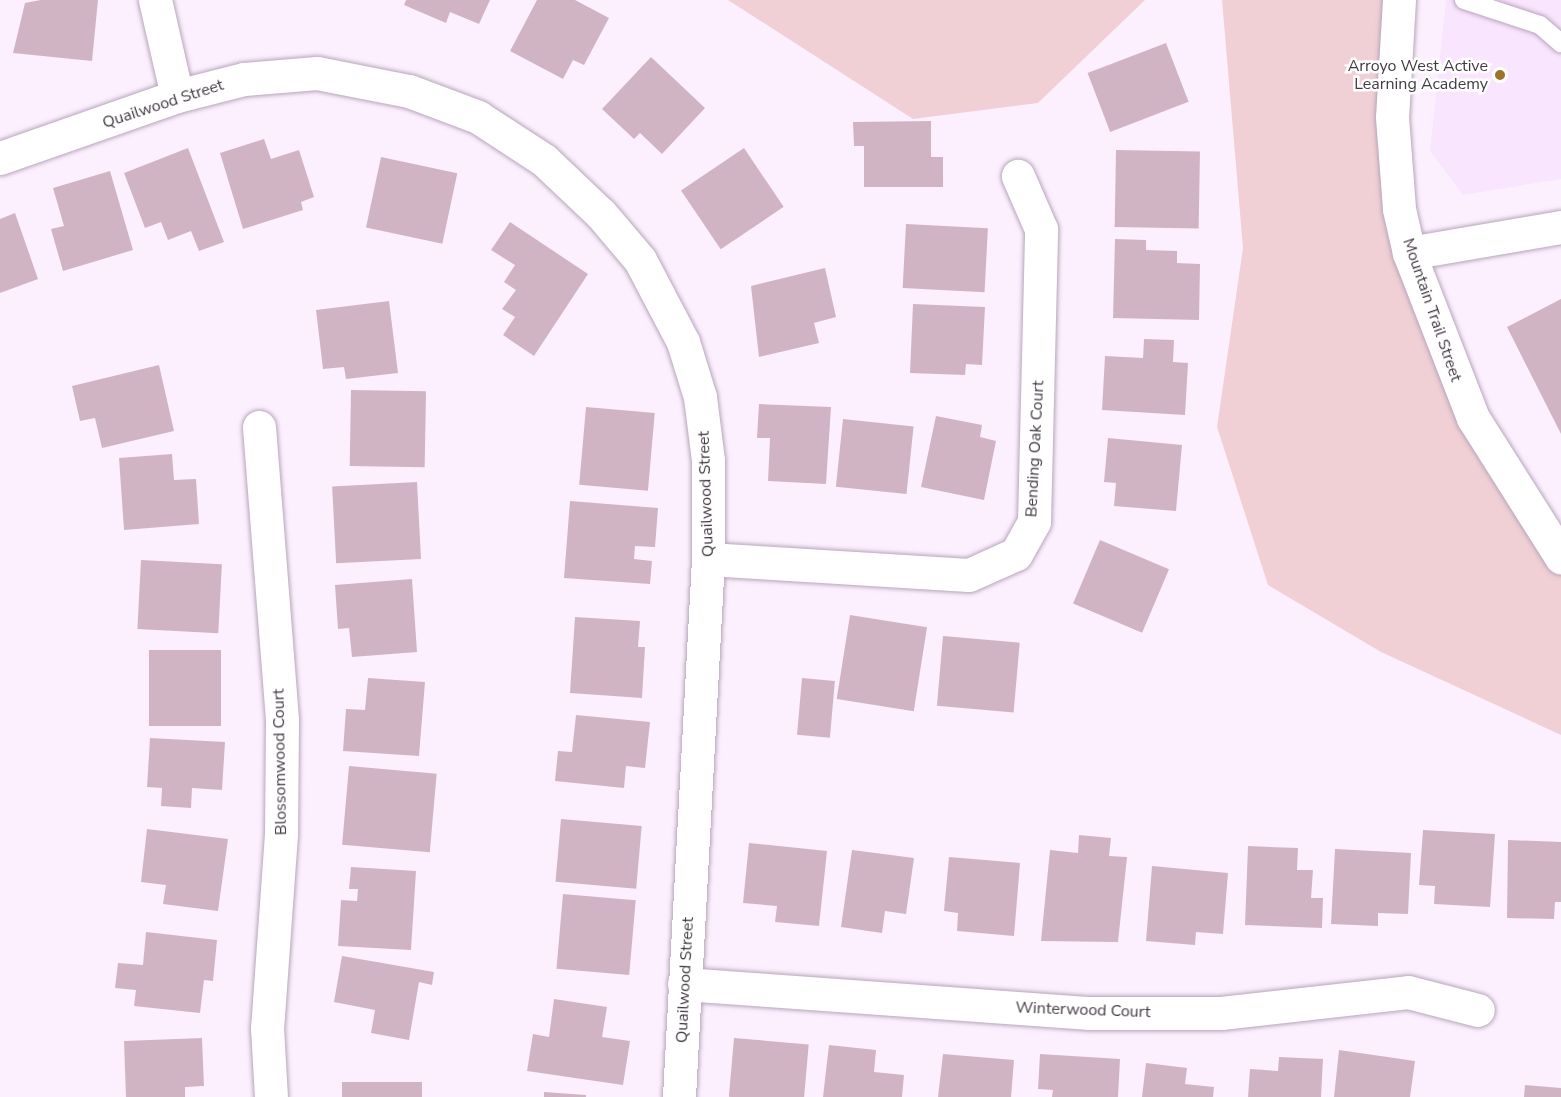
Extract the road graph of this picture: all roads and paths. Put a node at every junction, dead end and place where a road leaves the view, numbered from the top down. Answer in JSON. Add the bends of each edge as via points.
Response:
{"nodes":[{"id":1,"x":155,"y":0,"type":"edge"},
{"id":2,"x":1399,"y":0,"type":"edge"},
{"id":3,"x":1422,"y":0,"type":"edge"},
{"id":4,"x":1464,"y":0,"type":"edge"},
{"id":5,"x":1561,"y":43,"type":"edge"},
{"id":6,"x":177,"y":96,"type":"junction"},
{"id":7,"x":0,"y":158,"type":"edge"},
{"id":8,"x":1018,"y":176,"type":"dead end"},
{"id":9,"x":1561,"y":226,"type":"edge"},
{"id":10,"x":1418,"y":251,"type":"junction"},
{"id":11,"x":259,"y":427,"type":"dead end"},
{"id":12,"x":1561,"y":527,"type":"edge"},
{"id":13,"x":1561,"y":557,"type":"edge"},
{"id":14,"x":708,"y":559,"type":"junction"},
{"id":15,"x":684,"y":984,"type":"junction"},
{"id":16,"x":1478,"y":1010,"type":"dead end"},
{"id":17,"x":271,"y":1097,"type":"edge"},
{"id":18,"x":679,"y":1097,"type":"edge"}],
"edges":[{"from":1,"to":6,"type":"street"},
{"from":2,"to":10,"type":"street","name":"Mountain Trail Street","via":[[1392,117],[1399,209]]},
{"from":3,"to":10,"type":"street","name":"Mountain Trail Street","via":[[1411,108]]},
{"from":4,"to":5,"type":"lane","via":[[1540,25]]},
{"from":6,"to":7,"type":"street","name":"Quailwood Street"},
{"from":6,"to":14,"type":"street","name":"Quailwood Street","via":[[244,79],[317,73],[409,91],[478,117],[544,160],[602,213],[640,260],[683,342],[700,397],[708,460]]},
{"from":8,"to":14,"type":"street","name":"Bending Oak Court","via":[[1040,219],[1041,241],[1034,522],[1016,554],[969,575]]},
{"from":9,"to":10,"type":"street"},
{"from":10,"to":12,"type":"street","name":"Mountain Trail Street","via":[[1474,388]]},
{"from":10,"to":13,"type":"street","name":"Mountain Trail Street","via":[[1473,418],[1500,469]]},
{"from":11,"to":17,"type":"street","name":"Blossomwood Court","via":[[282,721],[281,834],[267,1028]]},
{"from":14,"to":15,"type":"street","name":"Quailwood Street"},
{"from":15,"to":16,"type":"street","name":"Winterwood Court","via":[[1102,1013],[1221,1013],[1408,992]]},
{"from":15,"to":18,"type":"street","name":"Quailwood Street"}]}
